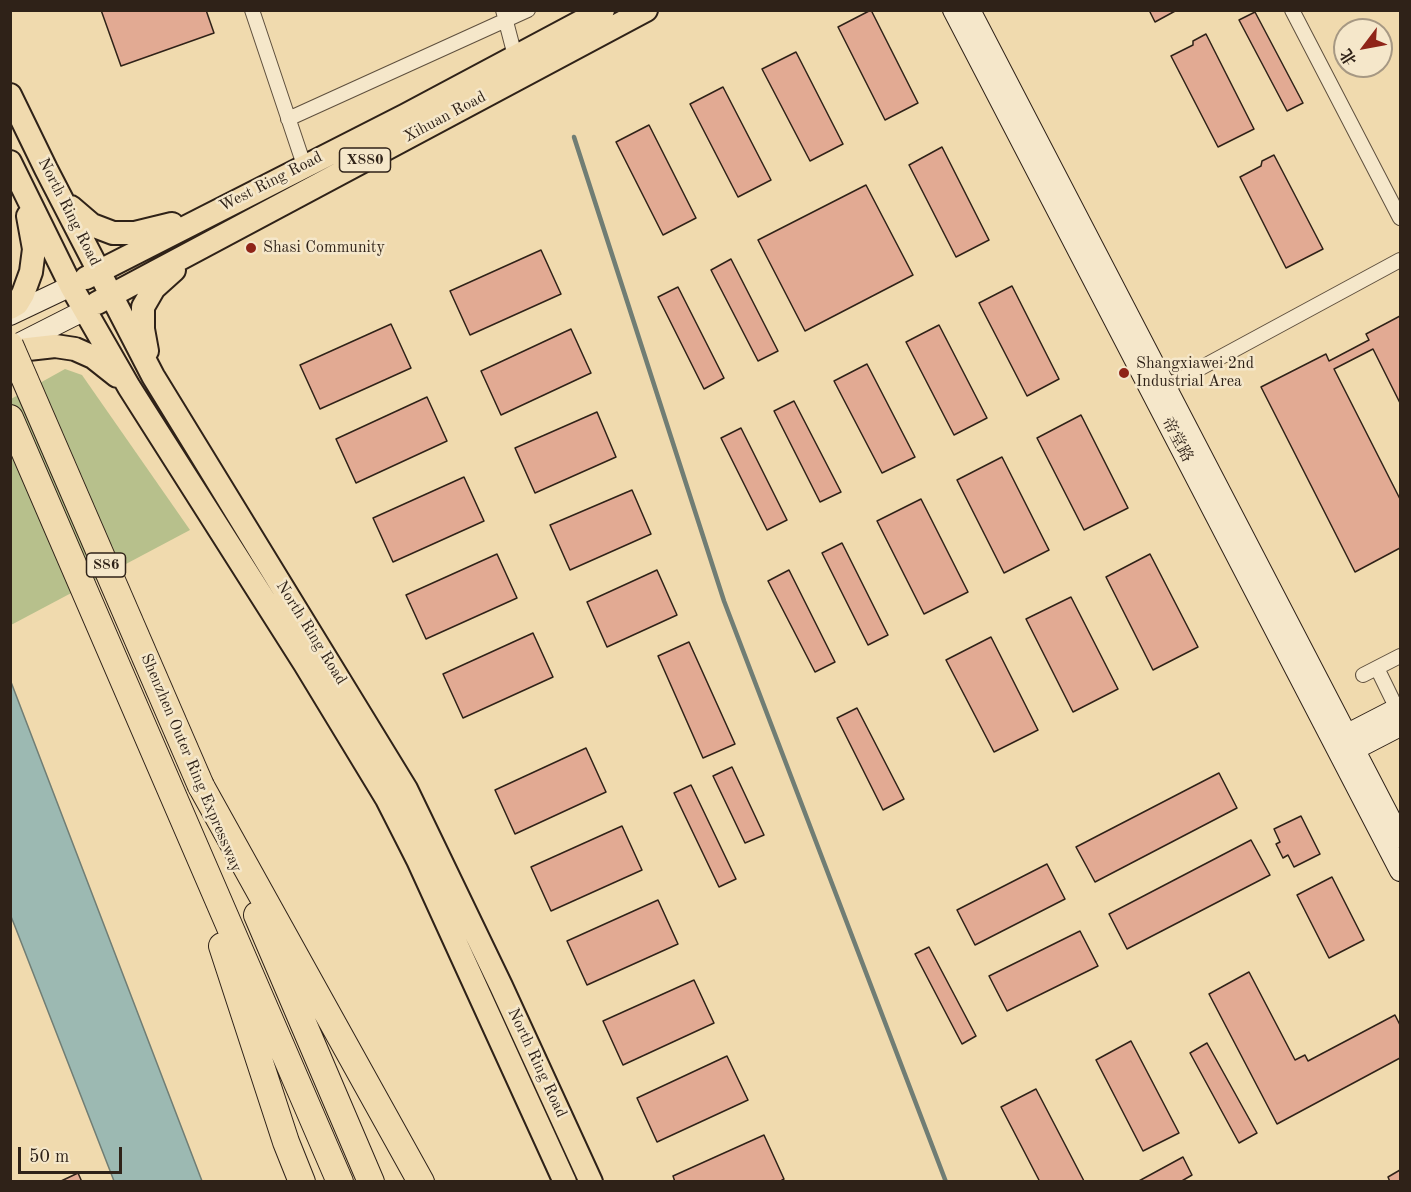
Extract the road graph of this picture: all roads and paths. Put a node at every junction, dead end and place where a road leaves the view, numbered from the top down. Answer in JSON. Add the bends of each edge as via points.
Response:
{"nodes":[{"id":1,"x":252,"y":10,"type":"edge"},
{"id":2,"x":528,"y":10,"type":"edge"},
{"id":3,"x":603,"y":10,"type":"edge"},
{"id":4,"x":646,"y":10,"type":"edge"},
{"id":5,"x":953,"y":10,"type":"edge"},
{"id":6,"x":970,"y":10,"type":"edge"},
{"id":7,"x":1292,"y":10,"type":"edge"},
{"id":8,"x":504,"y":16,"type":"edge"},
{"id":9,"x":515,"y":56,"type":"junction"},
{"id":10,"x":10,"y":95,"type":"edge"},
{"id":11,"x":288,"y":120,"type":"junction"},
{"id":12,"x":304,"y":165,"type":"junction"},
{"id":13,"x":15,"y":171,"type":"edge"},
{"id":14,"x":60,"y":196,"type":"junction"},
{"id":15,"x":206,"y":216,"type":"junction"},
{"id":16,"x":1401,"y":218,"type":"edge"},
{"id":17,"x":196,"y":250,"type":"junction"},
{"id":18,"x":1401,"y":261,"type":"edge"},
{"id":19,"x":99,"y":272,"type":"junction"},
{"id":20,"x":71,"y":286,"type":"junction"},
{"id":21,"x":111,"y":296,"type":"junction"},
{"id":22,"x":10,"y":308,"type":"edge"},
{"id":23,"x":85,"y":310,"type":"junction"},
{"id":24,"x":10,"y":315,"type":"edge"},
{"id":25,"x":10,"y":348,"type":"edge"},
{"id":26,"x":153,"y":376,"type":"junction"},
{"id":27,"x":129,"y":387,"type":"junction"},
{"id":28,"x":1159,"y":390,"type":"junction"},
{"id":29,"x":10,"y":418,"type":"edge"},
{"id":30,"x":1401,"y":656,"type":"edge"},
{"id":31,"x":1377,"y":668,"type":"junction"},
{"id":32,"x":1363,"y":675,"type":"dead end"},
{"id":33,"x":1399,"y":714,"type":"edge"},
{"id":34,"x":1345,"y":745,"type":"junction"},
{"id":35,"x":201,"y":786,"type":"junction"},
{"id":36,"x":174,"y":797,"type":"junction"},
{"id":37,"x":1401,"y":837,"type":"edge"},
{"id":38,"x":1401,"y":871,"type":"edge"},
{"id":39,"x":302,"y":1182,"type":"edge"},
{"id":40,"x":340,"y":1182,"type":"edge"},
{"id":41,"x":371,"y":1182,"type":"edge"},
{"id":42,"x":421,"y":1182,"type":"edge"},
{"id":43,"x":565,"y":1182,"type":"edge"},
{"id":44,"x":591,"y":1182,"type":"edge"}],
"edges":[{"from":1,"to":11,"type":"street"},
{"from":2,"to":8,"type":"street"},
{"from":3,"to":9,"type":"main road","name":"West Ring Road","number":"X880"},
{"from":4,"to":17,"type":"main road","name":"Xihuan Road","number":"X880"},
{"from":5,"to":28,"type":"street","name":"帝堂路"},
{"from":6,"to":28,"type":"street","name":"帝堂路"},
{"from":7,"to":16,"type":"street"},
{"from":8,"to":9,"type":"street"},
{"from":8,"to":11,"type":"street"},
{"from":9,"to":12,"type":"main road","name":"West Ring Road","number":"X880"},
{"from":10,"to":14,"type":"main road","name":"North Ring Road"},
{"from":11,"to":12,"type":"street"},
{"from":12,"to":15,"type":"main road","name":"West Ring Road","number":"X880"},
{"from":13,"to":20,"type":"main road","name":"North Ring Road"},
{"from":13,"to":22,"type":"main road","via":[[33,238],[33,261],[23,294]]},
{"from":14,"to":15,"type":"main road","via":[[92,225],[113,233],[135,233]]},
{"from":14,"to":19,"type":"main road","name":"North Ring Road"},
{"from":15,"to":19,"type":"main road","name":"West Ring Road","number":"X880"},
{"from":17,"to":21,"type":"main road","name":"Xihuan Road","number":"X880"},
{"from":17,"to":26,"type":"main road","via":[[154,288],[143,307],[142,329]]},
{"from":18,"to":28,"type":"street"},
{"from":19,"to":20,"type":"main road","name":"West Ring Road"},
{"from":19,"to":21,"type":"main road","name":"North Ring Road"},
{"from":20,"to":23,"type":"main road","name":"North Ring Road"},
{"from":20,"to":24,"type":"street"},
{"from":21,"to":23,"type":"main road","name":"Xihuan Road","number":"X880"},
{"from":21,"to":26,"type":"main road","name":"North Ring Road"},
{"from":23,"to":25,"type":"street"},
{"from":23,"to":27,"type":"main road","name":"North Ring Road"},
{"from":25,"to":27,"type":"main road","via":[[75,349],[93,357]]},
{"from":25,"to":35,"type":"highway","name":"Shenzhen Outer Ring Expressway","number":"S86","bridge":true},
{"from":26,"to":44,"type":"main road","name":"North Ring Road","via":[[406,789]]},
{"from":27,"to":43,"type":"main road","name":"North Ring Road","via":[[387,799]]},
{"from":28,"to":34,"type":"street","name":"帝堂路"},
{"from":29,"to":36,"type":"highway","name":"Shenzhen Outer Ring Expressway","number":"S86"},
{"from":30,"to":31,"type":"street"},
{"from":31,"to":32,"type":"street"},
{"from":31,"to":33,"type":"street"},
{"from":33,"to":34,"type":"street"},
{"from":34,"to":37,"type":"street","name":"帝堂路"},
{"from":34,"to":38,"type":"street","name":"帝堂路"},
{"from":35,"to":41,"type":"highway","name":"Shenzhen Outer Ring Expressway","number":"S86"},
{"from":35,"to":42,"type":"highway"},
{"from":36,"to":39,"type":"highway"},
{"from":36,"to":40,"type":"highway","name":"Shenzhen Outer Ring Expressway","number":"S86"}]}
